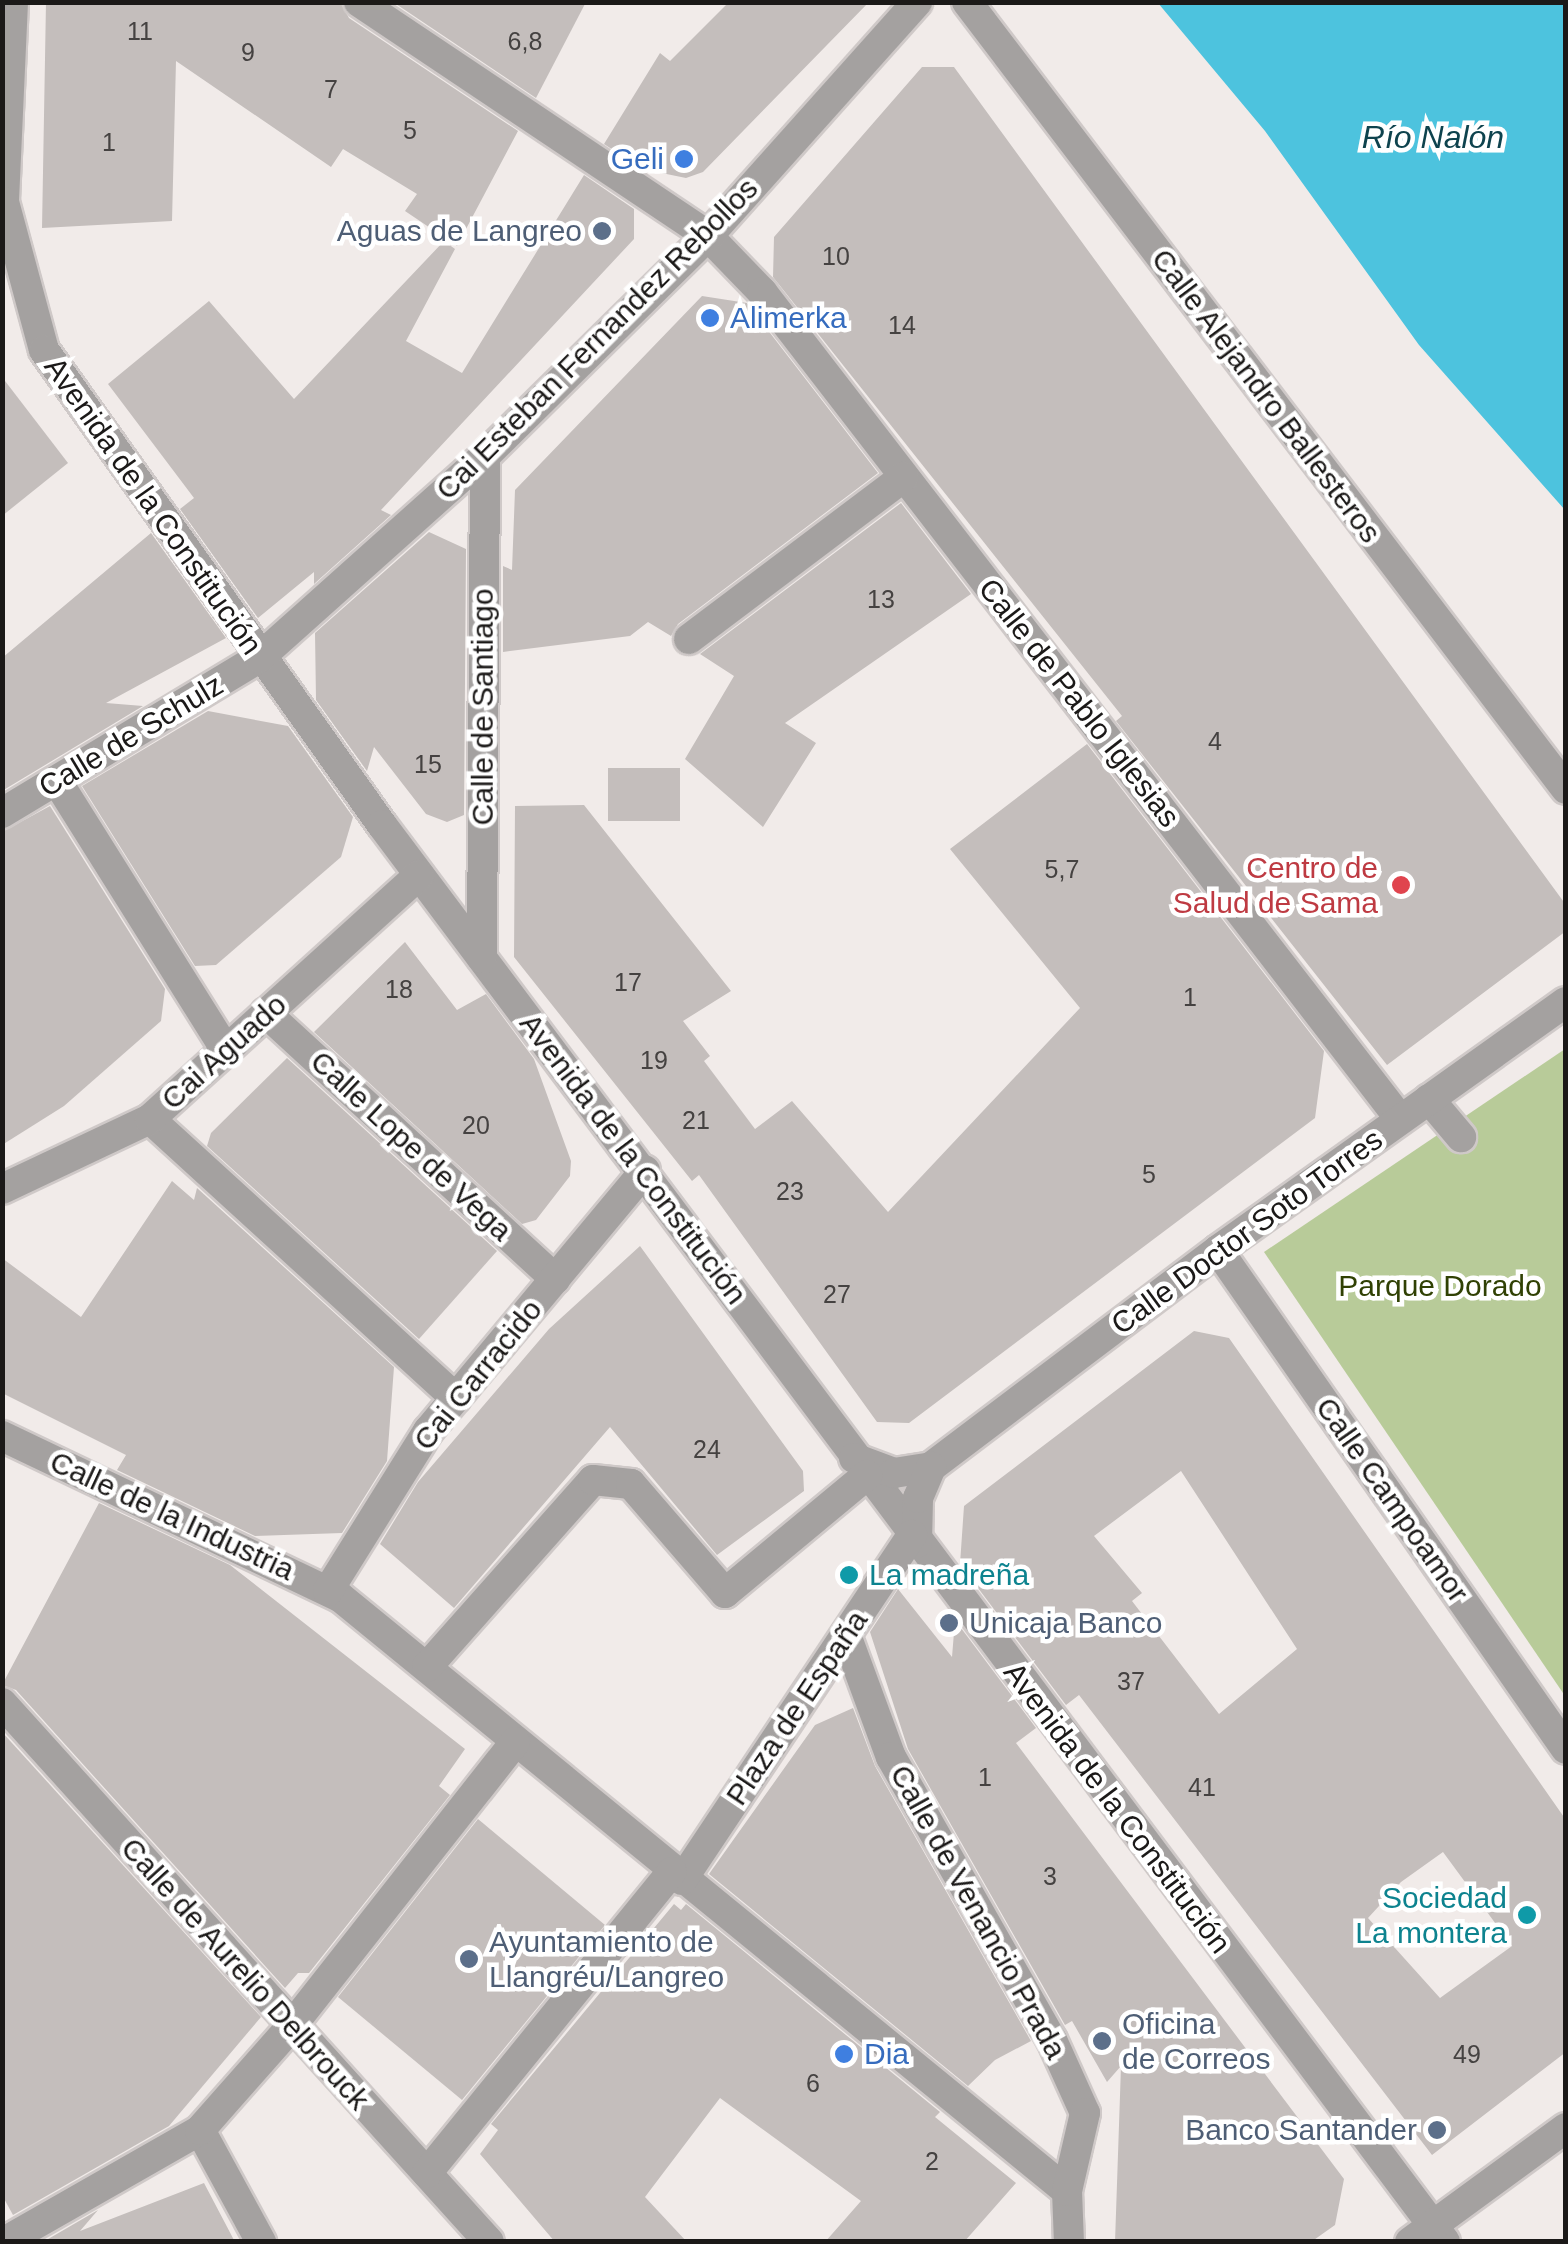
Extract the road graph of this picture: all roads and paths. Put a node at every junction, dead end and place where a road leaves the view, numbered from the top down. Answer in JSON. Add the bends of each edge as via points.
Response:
{"nodes":[{"id":1,"x":13,"y":2,"type":"edge"},
{"id":2,"x":359,"y":2,"type":"edge"},
{"id":3,"x":917,"y":2,"type":"edge"},
{"id":4,"x":967,"y":2,"type":"edge"},
{"id":5,"x":708,"y":236,"type":"junction"},
{"id":6,"x":485,"y":456,"type":"junction"},
{"id":7,"x":904,"y":477,"type":"junction"},
{"id":8,"x":688,"y":639,"type":"dead end"},
{"id":9,"x":258,"y":658,"type":"junction"},
{"id":10,"x":57,"y":781,"type":"junction"},
{"id":11,"x":1566,"y":788,"type":"edge"},
{"id":12,"x":2,"y":812,"type":"edge"},
{"id":13,"x":419,"y":874,"type":"junction"},
{"id":14,"x":482,"y":958,"type":"junction"},
{"id":15,"x":1566,"y":1002,"type":"edge"},
{"id":16,"x":266,"y":1013,"type":"junction"},
{"id":17,"x":226,"y":1050,"type":"junction"},
{"id":18,"x":1430,"y":1099,"type":"junction"},
{"id":19,"x":150,"y":1119,"type":"junction"},
{"id":20,"x":1400,"y":1119,"type":"junction"},
{"id":21,"x":1461,"y":1137,"type":"dead end"},
{"id":22,"x":645,"y":1171,"type":"junction"},
{"id":23,"x":2,"y":1189,"type":"edge"},
{"id":24,"x":1218,"y":1250,"type":"junction"},
{"id":25,"x":555,"y":1279,"type":"junction"},
{"id":26,"x":456,"y":1398,"type":"junction"},
{"id":27,"x":2,"y":1436,"type":"edge"},
{"id":28,"x":860,"y":1466,"type":"junction"},
{"id":29,"x":931,"y":1467,"type":"junction"},
{"id":30,"x":914,"y":1539,"type":"junction"},
{"id":31,"x":334,"y":1594,"type":"junction"},
{"id":32,"x":846,"y":1635,"type":"junction"},
{"id":33,"x":423,"y":1664,"type":"junction"},
{"id":34,"x":2,"y":1704,"type":"edge"},
{"id":35,"x":515,"y":1742,"type":"junction"},
{"id":36,"x":1566,"y":1749,"type":"edge"},
{"id":37,"x":683,"y":1881,"type":"junction"},
{"id":38,"x":290,"y":2028,"type":"junction"},
{"id":39,"x":1566,"y":2128,"type":"edge"},
{"id":40,"x":200,"y":2130,"type":"junction"},
{"id":41,"x":427,"y":2173,"type":"junction"},
{"id":42,"x":1068,"y":2192,"type":"junction"},
{"id":43,"x":1429,"y":2236,"type":"edge"},
{"id":44,"x":4,"y":2242,"type":"edge"},
{"id":45,"x":261,"y":2242,"type":"edge"},
{"id":46,"x":489,"y":2242,"type":"edge"},
{"id":47,"x":1069,"y":2242,"type":"edge"}],
"edges":[{"from":1,"to":9,"type":"street","name":"Avenida de la Constitución","via":[[4,202],[44,350]]},
{"from":2,"to":5,"type":"street","name":"Calle de Pablo Iglesias"},
{"from":3,"to":5,"type":"street","name":"Cai Esteban Fernandez Rebollos"},
{"from":4,"to":11,"type":"street","name":"Calle Alejandro Ballesteros"},
{"from":5,"to":6,"type":"street","name":"Cai Esteban Fernandez Rebollos"},
{"from":5,"to":7,"type":"street","name":"Calle de Pablo Iglesias","via":[[762,292]]},
{"from":6,"to":9,"type":"street","name":"Cai Esteban Fernandez Rebollos"},
{"from":6,"to":14,"type":"street","name":"Calle de Santiago"},
{"from":7,"to":8,"type":"street"},
{"from":7,"to":20,"type":"street","name":"Calle de Pablo Iglesias"},
{"from":9,"to":10,"type":"street","name":"Calle de Schulz"},
{"from":9,"to":13,"type":"street","name":"Avenida de la Constitución"},
{"from":10,"to":12,"type":"street","name":"Calle de Schulz"},
{"from":10,"to":17,"type":"street"},
{"from":13,"to":14,"type":"street","name":"Avenida de la Constitución"},
{"from":13,"to":16,"type":"street","name":"Cai Aguado"},
{"from":14,"to":22,"type":"street","name":"Avenida de la Constitución"},
{"from":15,"to":18,"type":"street","name":"Calle Doctor Soto Torres"},
{"from":16,"to":17,"type":"street","name":"Cai Aguado"},
{"from":16,"to":25,"type":"street","name":"Calle Lope de Vega"},
{"from":17,"to":19,"type":"street","name":"Cai Aguado"},
{"from":18,"to":20,"type":"street","name":"Calle Doctor Soto Torres"},
{"from":18,"to":21,"type":"street"},
{"from":19,"to":23,"type":"street","name":"Cai Aguado"},
{"from":19,"to":26,"type":"street"},
{"from":20,"to":24,"type":"street","name":"Calle Doctor Soto Torres"},
{"from":22,"to":25,"type":"street","name":"Cai Carracido"},
{"from":22,"to":28,"type":"street","name":"Avenida de la Constitución"},
{"from":24,"to":29,"type":"street","name":"Calle Doctor Soto Torres"},
{"from":24,"to":36,"type":"street","name":"Calle Campoamor"},
{"from":25,"to":26,"type":"street","name":"Cai Carracido"},
{"from":26,"to":31,"type":"street","name":"Cai Carracido"},
{"from":27,"to":31,"type":"street","name":"Calle de la Industria"},
{"from":28,"to":29,"type":"street","via":[[894,1472]]},
{"from":28,"to":30,"type":"street","name":"Avenida de la Constitución"},
{"from":28,"to":33,"type":"street","via":[[725,1594],[631,1484],[593,1480]]},
{"from":29,"to":30,"type":"street","via":[[918,1498]]},
{"from":30,"to":32,"type":"street","name":"Plaza de España"},
{"from":30,"to":43,"type":"street","name":"Avenida de la Constitución"},
{"from":31,"to":33,"type":"street","name":"Calle de la Industria"},
{"from":32,"to":37,"type":"street","name":"Plaza de España"},
{"from":32,"to":42,"type":"street","name":"Calle de Venancio Prada","via":[[892,1757],[1052,2040],[1085,2113]]},
{"from":33,"to":35,"type":"street"},
{"from":34,"to":38,"type":"street","name":"Calle de Aurelio Delbrouck"},
{"from":35,"to":37,"type":"street"},
{"from":35,"to":38,"type":"street"},
{"from":37,"to":41,"type":"street","name":"Plaza de España"},
{"from":37,"to":42,"type":"street"},
{"from":38,"to":40,"type":"street"},
{"from":38,"to":41,"type":"street","name":"Calle de Aurelio Delbrouck"},
{"from":39,"to":43,"type":"street"},
{"from":40,"to":44,"type":"street"},
{"from":40,"to":45,"type":"street"},
{"from":41,"to":46,"type":"street","name":"Calle de Aurelio Delbrouck"},
{"from":42,"to":47,"type":"street","name":"Calle de Venancio Prada"}]}
